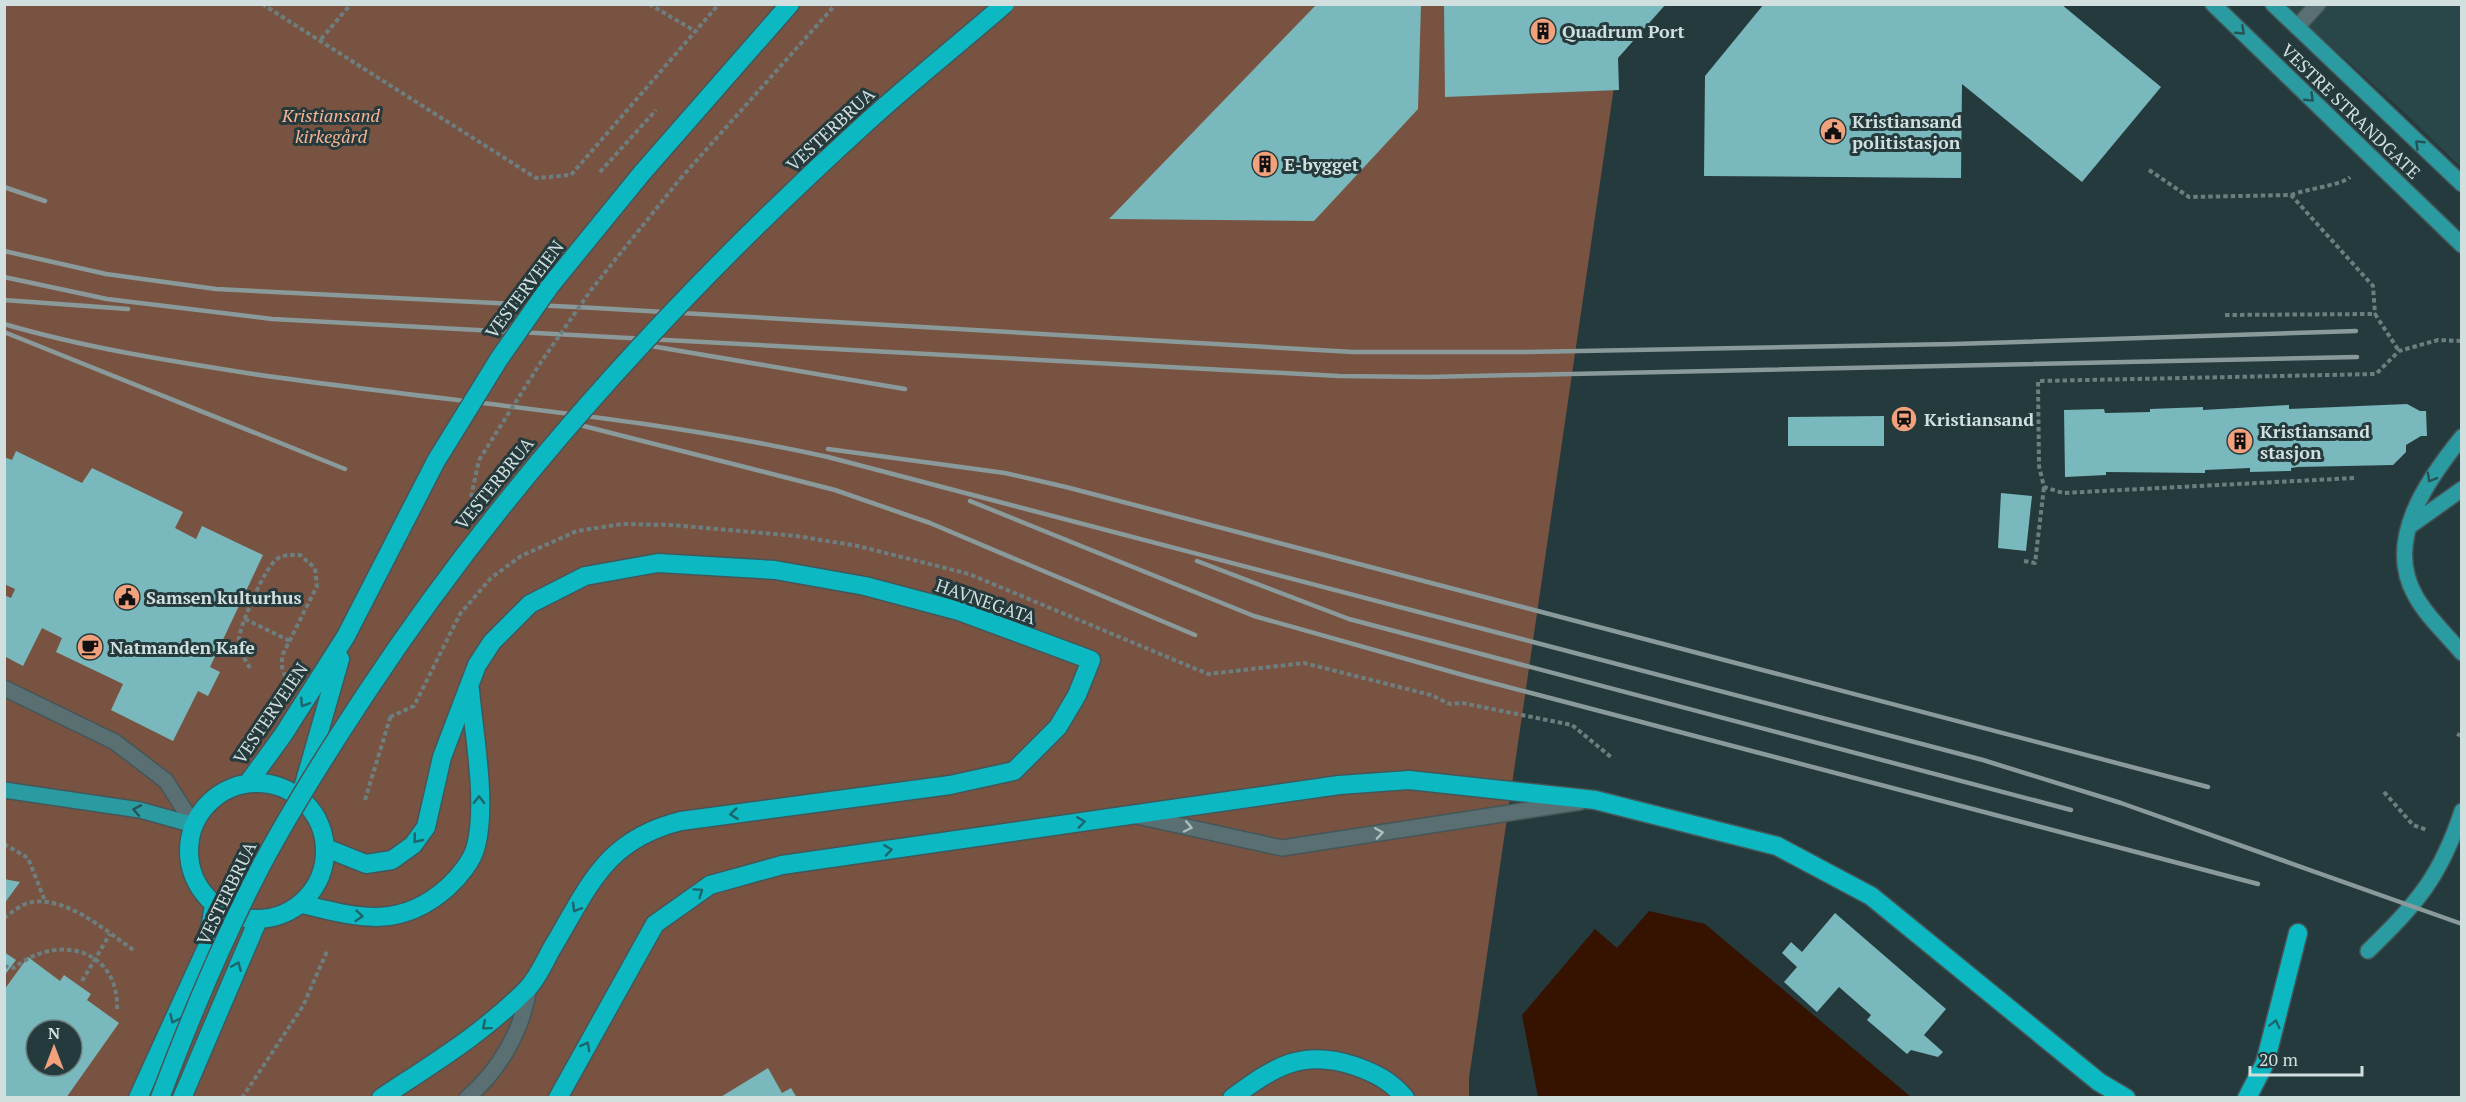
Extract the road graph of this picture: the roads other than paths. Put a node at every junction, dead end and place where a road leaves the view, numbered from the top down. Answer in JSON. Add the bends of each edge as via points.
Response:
{"nodes":[{"id":1,"x":790,"y":4,"type":"edge"},
{"id":2,"x":1005,"y":4,"type":"edge"},
{"id":3,"x":2213,"y":4,"type":"edge"},
{"id":4,"x":2273,"y":4,"type":"edge"},
{"id":5,"x":2318,"y":4,"type":"edge"},
{"id":6,"x":2296,"y":27,"type":"junction"},
{"id":7,"x":2462,"y":184,"type":"edge"},
{"id":8,"x":2462,"y":245,"type":"edge"},
{"id":9,"x":2462,"y":436,"type":"edge"},
{"id":10,"x":2462,"y":489,"type":"edge"},
{"id":11,"x":2410,"y":526,"type":"junction"},
{"id":12,"x":346,"y":636,"type":"junction"},
{"id":13,"x":2462,"y":653,"type":"edge"},
{"id":14,"x":469,"y":686,"type":"junction"},
{"id":15,"x":4,"y":688,"type":"edge"},
{"id":16,"x":248,"y":783,"type":"junction"},
{"id":17,"x":4,"y":790,"type":"edge"},
{"id":18,"x":300,"y":798,"type":"junction"},
{"id":19,"x":1595,"y":800,"type":"junction"},
{"id":20,"x":2462,"y":811,"type":"edge"},
{"id":21,"x":1131,"y":815,"type":"junction"},
{"id":22,"x":194,"y":825,"type":"junction"},
{"id":23,"x":326,"y":848,"type":"junction"},
{"id":24,"x":302,"y":904,"type":"junction"},
{"id":25,"x":214,"y":905,"type":"junction"},
{"id":26,"x":258,"y":920,"type":"junction"},
{"id":27,"x":2298,"y":933,"type":"dead end"},
{"id":28,"x":2368,"y":951,"type":"dead end"},
{"id":29,"x":529,"y":987,"type":"junction"},
{"id":30,"x":138,"y":1098,"type":"edge"},
{"id":31,"x":160,"y":1098,"type":"edge"},
{"id":32,"x":182,"y":1098,"type":"edge"},
{"id":33,"x":381,"y":1098,"type":"edge"},
{"id":34,"x":467,"y":1098,"type":"edge"},
{"id":35,"x":558,"y":1098,"type":"edge"},
{"id":36,"x":1232,"y":1098,"type":"edge"},
{"id":37,"x":1405,"y":1098,"type":"edge"},
{"id":38,"x":2126,"y":1098,"type":"edge"},
{"id":39,"x":2247,"y":1098,"type":"edge"}],
"edges":[{"from":1,"to":12,"type":"highway","name":"VESTERVEIEN","bridge":true,"via":[[642,173],[550,286],[436,461]]},
{"from":2,"to":31,"type":"highway","name":"VESTERBRUA","bridge":true,"via":[[867,122],[709,273],[590,399],[495,514],[414,622],[323,759],[262,864],[199,996]]},
{"from":3,"to":8,"type":"main road","name":"VESTRE STRANDGATE","one_way":true},
{"from":4,"to":6,"type":"main road","name":"VESTRE STRANDGATE"},
{"from":5,"to":6,"type":"street"},
{"from":7,"to":6,"type":"main road","name":"VESTRE STRANDGATE","one_way":true},
{"from":9,"to":11,"type":"main road","one_way":true,"via":[[2429,478]]},
{"from":10,"to":11,"type":"main road"},
{"from":11,"to":13,"type":"main road","via":[[2403,550],[2404,570],[2415,596]]},
{"from":12,"to":16,"type":"highway","name":"VESTERVEIEN","one_way":true,"via":[[284,735]]},
{"from":12,"to":18,"type":"highway","name":"VESTERVEIEN"},
{"from":14,"to":23,"type":"highway","one_way":true,"via":[[442,757],[426,827],[413,845],[392,860],[366,864]]},
{"from":24,"to":14,"type":"highway","one_way":true,"via":[[356,918],[397,917],[430,903],[456,880],[476,847],[480,798]]},
{"from":14,"to":29,"type":"highway","name":"HAVNEGATA","one_way":true,"via":[[492,642],[530,604],[585,576],[658,563],[774,570],[865,586],[959,611],[1091,660],[1077,696],[1058,727],[1014,771],[950,785],[681,821],[633,838],[615,853],[590,886]]},
{"from":15,"to":22,"type":"street","via":[[115,742],[166,781]]},
{"from":16,"to":18,"type":"highway","via":[[284,788]]},
{"from":16,"to":22,"type":"highway","via":[[225,791],[206,805]]},
{"from":22,"to":17,"type":"main road","one_way":true,"via":[[140,810]]},
{"from":18,"to":23,"type":"highway","via":[[314,813]]},
{"from":19,"to":21,"type":"highway","via":[[1409,780],[1339,785]]},
{"from":21,"to":19,"type":"street","one_way":true,"via":[[1282,848]]},
{"from":19,"to":38,"type":"highway","via":[[1778,846],[1871,896],[2099,1082]]},
{"from":20,"to":28,"type":"main road","via":[[2436,874],[2414,907]]},
{"from":35,"to":21,"type":"highway","one_way":true,"via":[[655,924],[710,885],[782,865]]},
{"from":22,"to":25,"type":"highway","via":[[189,846],[191,868],[199,889]]},
{"from":23,"to":24,"type":"highway","via":[[315,888]]},
{"from":24,"to":26,"type":"highway","via":[[281,916]]},
{"from":25,"to":26,"type":"highway","via":[[235,916]]},
{"from":25,"to":30,"type":"highway","one_way":true,"via":[[207,947]]},
{"from":32,"to":26,"type":"highway","one_way":true},
{"from":39,"to":27,"type":"highway","one_way":true,"via":[[2265,1063]]},
{"from":29,"to":33,"type":"highway","one_way":true,"via":[[485,1028]]},
{"from":29,"to":34,"type":"street","via":[[517,1034],[498,1064]]},
{"from":36,"to":37,"type":"highway","via":[[1278,1067],[1313,1057],[1369,1071],[1386,1079]]}]}
